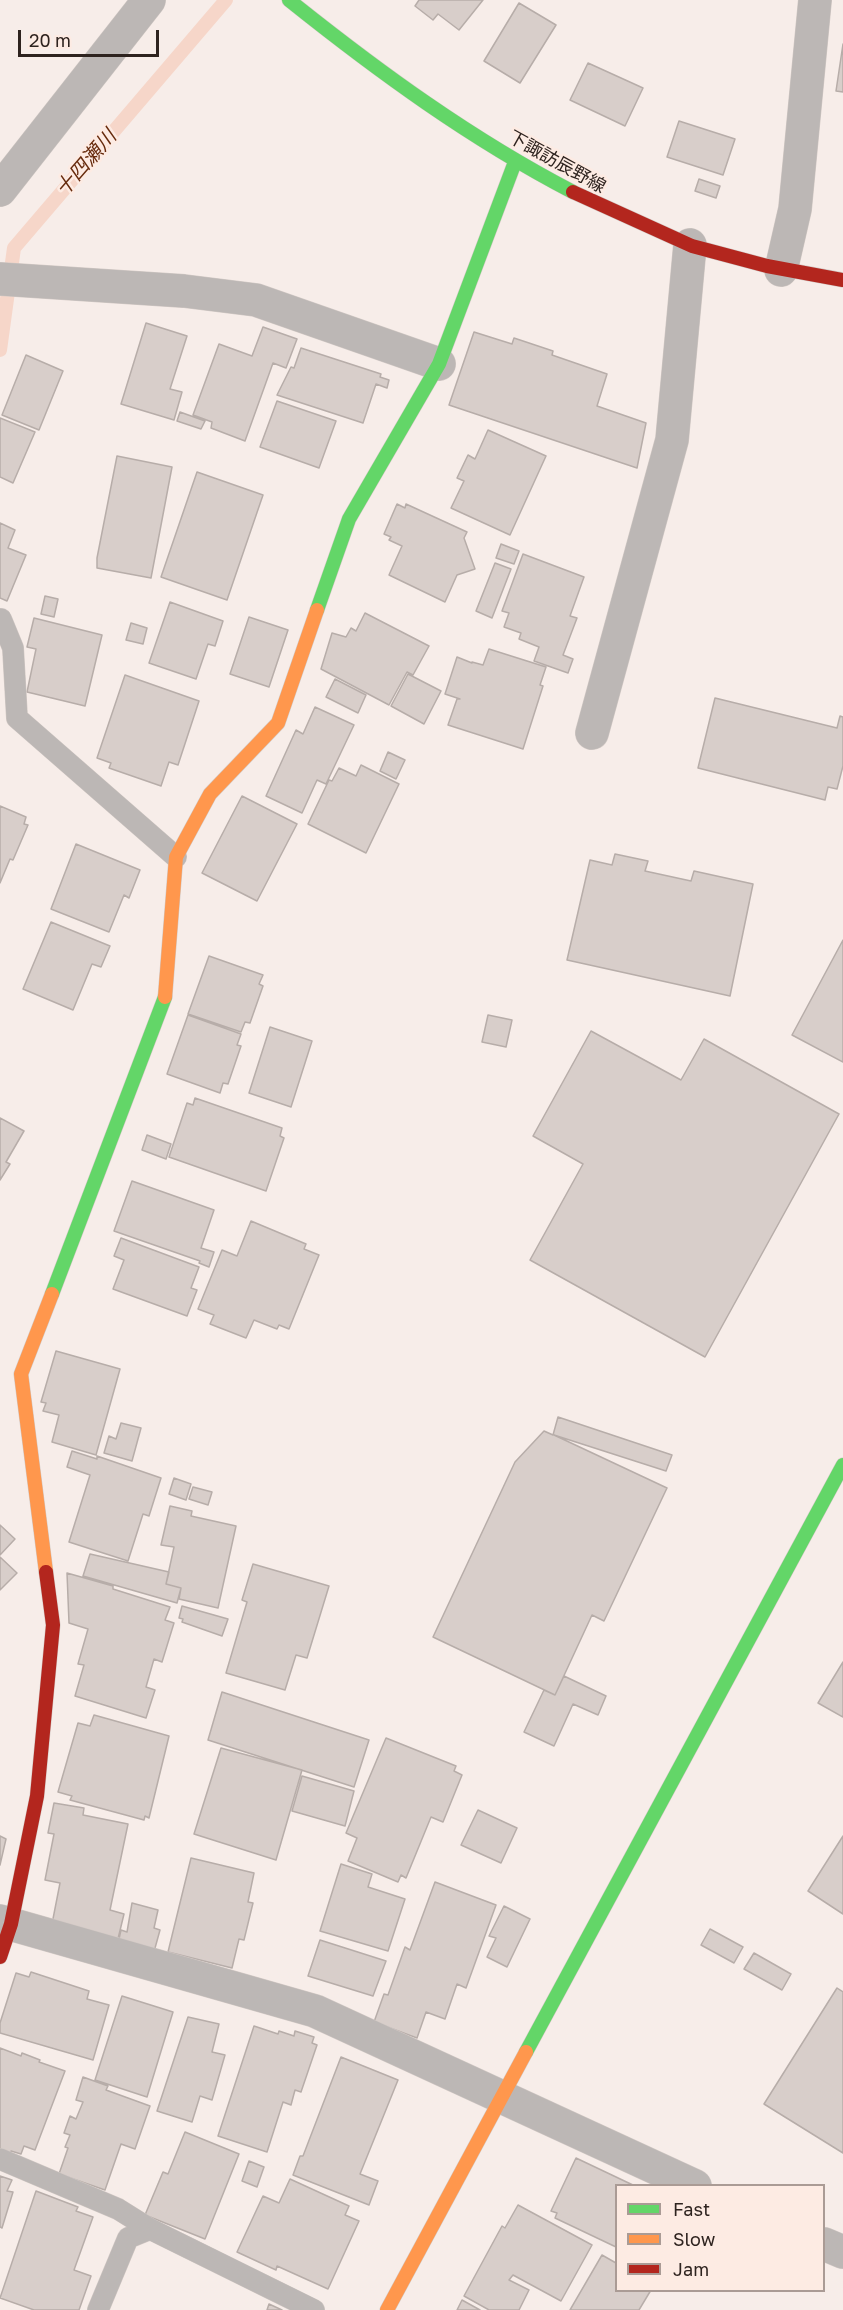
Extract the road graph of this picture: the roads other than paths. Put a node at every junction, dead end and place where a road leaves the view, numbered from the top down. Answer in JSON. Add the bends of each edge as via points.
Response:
{"nodes":[{"id":1,"x":149,"y":0,"type":"edge"},
{"id":2,"x":289,"y":0,"type":"edge"},
{"id":3,"x":815,"y":0,"type":"edge"},
{"id":4,"x":515,"y":162,"type":"junction"},
{"id":5,"x":0,"y":190,"type":"edge"},
{"id":6,"x":690,"y":245,"type":"junction"},
{"id":7,"x":781,"y":270,"type":"junction"},
{"id":8,"x":0,"y":279,"type":"edge"},
{"id":9,"x":843,"y":280,"type":"edge"},
{"id":10,"x":439,"y":363,"type":"junction"},
{"id":11,"x":1,"y":619,"type":"edge"},
{"id":12,"x":592,"y":733,"type":"dead end"},
{"id":13,"x":176,"y":857,"type":"junction"},
{"id":14,"x":843,"y":1465,"type":"edge"},
{"id":15,"x":5,"y":1922,"type":"edge"},
{"id":16,"x":0,"y":1957,"type":"edge"},
{"id":17,"x":503,"y":2098,"type":"junction"},
{"id":18,"x":0,"y":2159,"type":"edge"},
{"id":19,"x":691,"y":2184,"type":"edge"},
{"id":20,"x":150,"y":2229,"type":"junction"},
{"id":21,"x":825,"y":2244,"type":"edge"},
{"id":22,"x":843,"y":2252,"type":"edge"},
{"id":23,"x":98,"y":2310,"type":"edge"},
{"id":24,"x":314,"y":2310,"type":"edge"},
{"id":25,"x":387,"y":2310,"type":"edge"}],
"edges":[{"from":1,"to":5,"type":"street"},
{"from":2,"to":4,"type":"street","name":"下諏訪辰野線","via":[[410,92]]},
{"from":3,"to":7,"type":"street","via":[[795,209]]},
{"from":4,"to":6,"type":"street","name":"下諏訪辰野線","via":[[604,208]]},
{"from":4,"to":10,"type":"street"},
{"from":6,"to":7,"type":"street","name":"下諏訪辰野線"},
{"from":6,"to":12,"type":"street","via":[[672,440]]},
{"from":7,"to":9,"type":"street","name":"下諏訪辰野線"},
{"from":8,"to":10,"type":"street","via":[[184,291],[256,300]]},
{"from":10,"to":13,"type":"street","via":[[349,519],[278,723],[210,794]]},
{"from":11,"to":13,"type":"lane","via":[[13,648],[17,718]]},
{"from":13,"to":15,"type":"street","via":[[165,1000],[21,1374],[53,1624],[37,1796]]},
{"from":14,"to":17,"type":"street"},
{"from":15,"to":16,"type":"street"},
{"from":15,"to":17,"type":"street","via":[[315,2011]]},
{"from":17,"to":19,"type":"street"},
{"from":17,"to":25,"type":"street"},
{"from":18,"to":20,"type":"lane","via":[[118,2209]]},
{"from":20,"to":23,"type":"lane","via":[[128,2238]]},
{"from":20,"to":24,"type":"lane"},
{"from":21,"to":22,"type":"street"}]}
